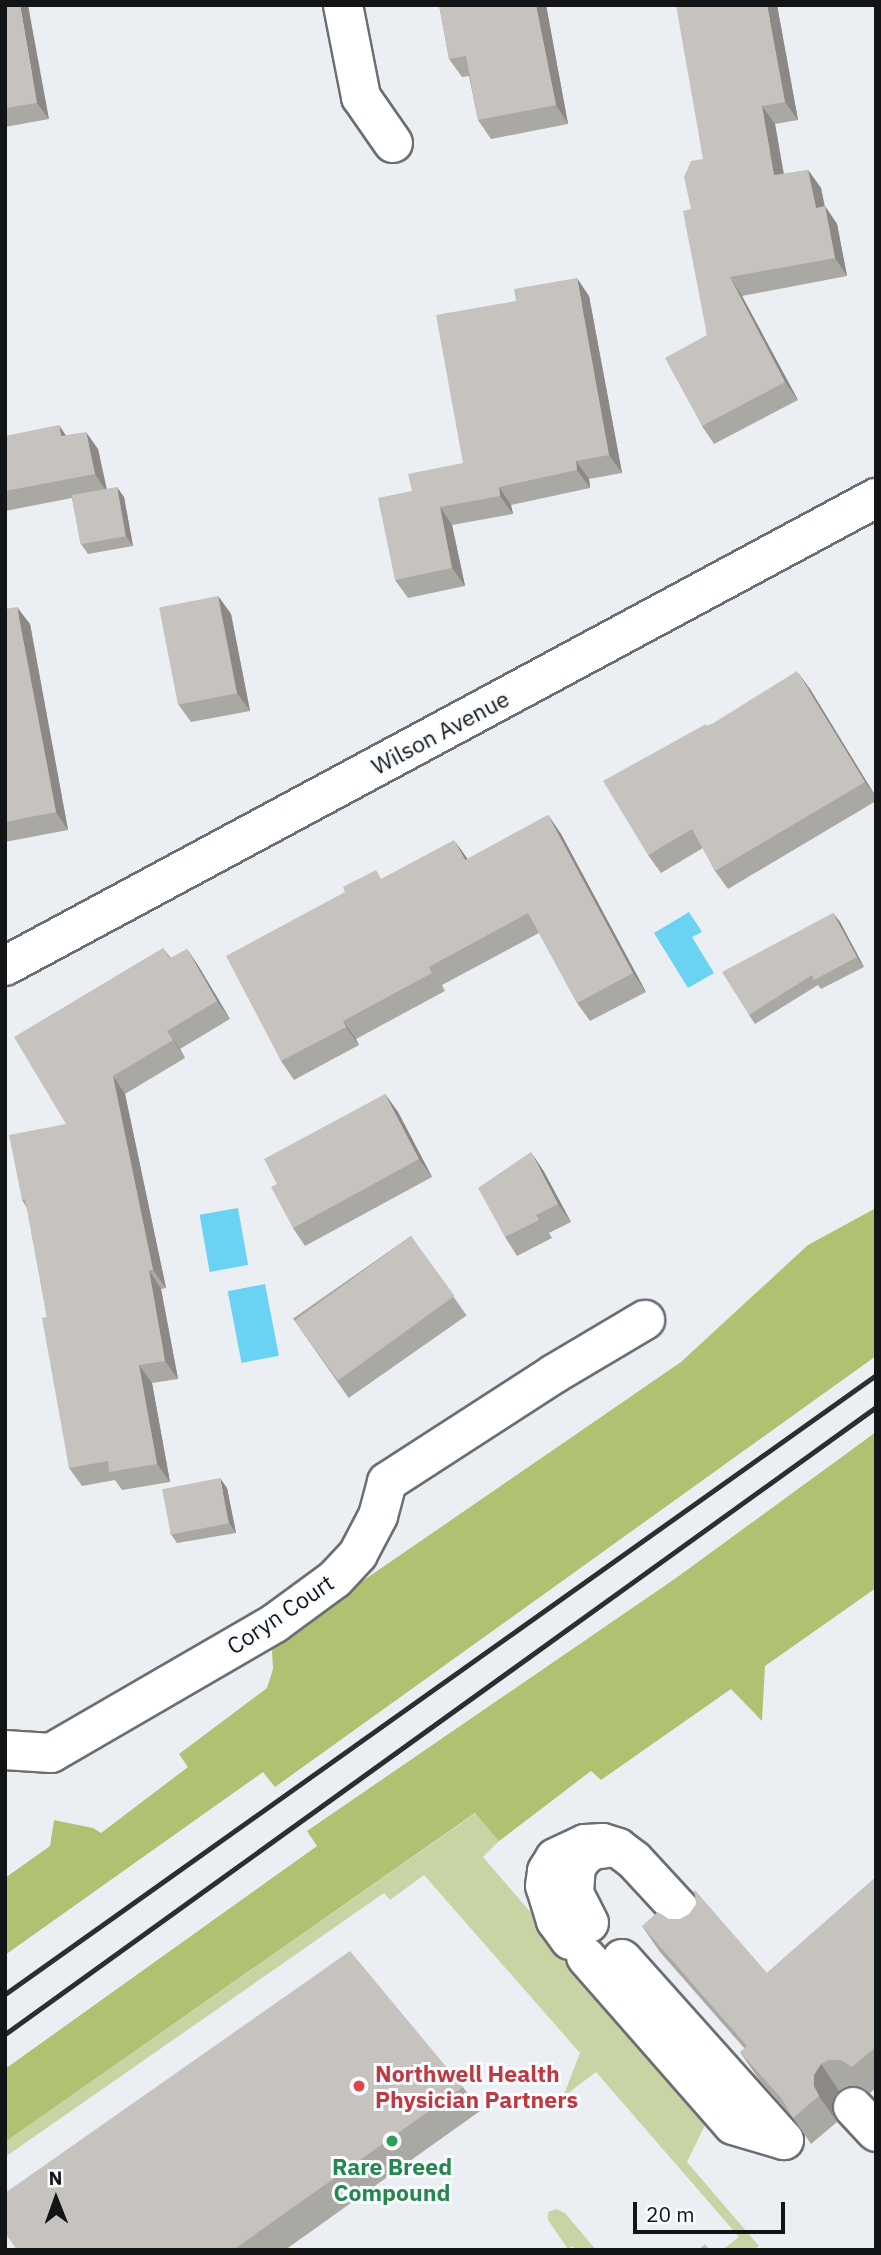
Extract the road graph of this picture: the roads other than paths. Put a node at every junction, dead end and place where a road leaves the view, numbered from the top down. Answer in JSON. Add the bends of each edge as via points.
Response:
{"nodes":[{"id":1,"x":344,"y":5,"type":"edge"},
{"id":2,"x":393,"y":143,"type":"dead end"},
{"id":3,"x":876,"y":498,"type":"edge"},
{"id":4,"x":5,"y":967,"type":"edge"},
{"id":5,"x":645,"y":1320,"type":"dead end"},
{"id":6,"x":5,"y":1751,"type":"edge"},
{"id":7,"x":692,"y":1923,"type":"edge"},
{"id":8,"x":785,"y":2140,"type":"edge"}],
"edges":[{"from":1,"to":2,"type":"street","via":[[361,97]]},
{"from":3,"to":4,"type":"street","name":"Wilson Avenue"},
{"from":5,"to":6,"type":"street","name":"Coryn Court","via":[[387,1482],[378,1516],[358,1554],[335,1580],[275,1623],[51,1753]]},
{"from":7,"to":8,"type":"street","via":[[618,1848],[585,1843],[555,1858],[547,1871],[545,1886],[556,1921],[588,1940]]}]}
